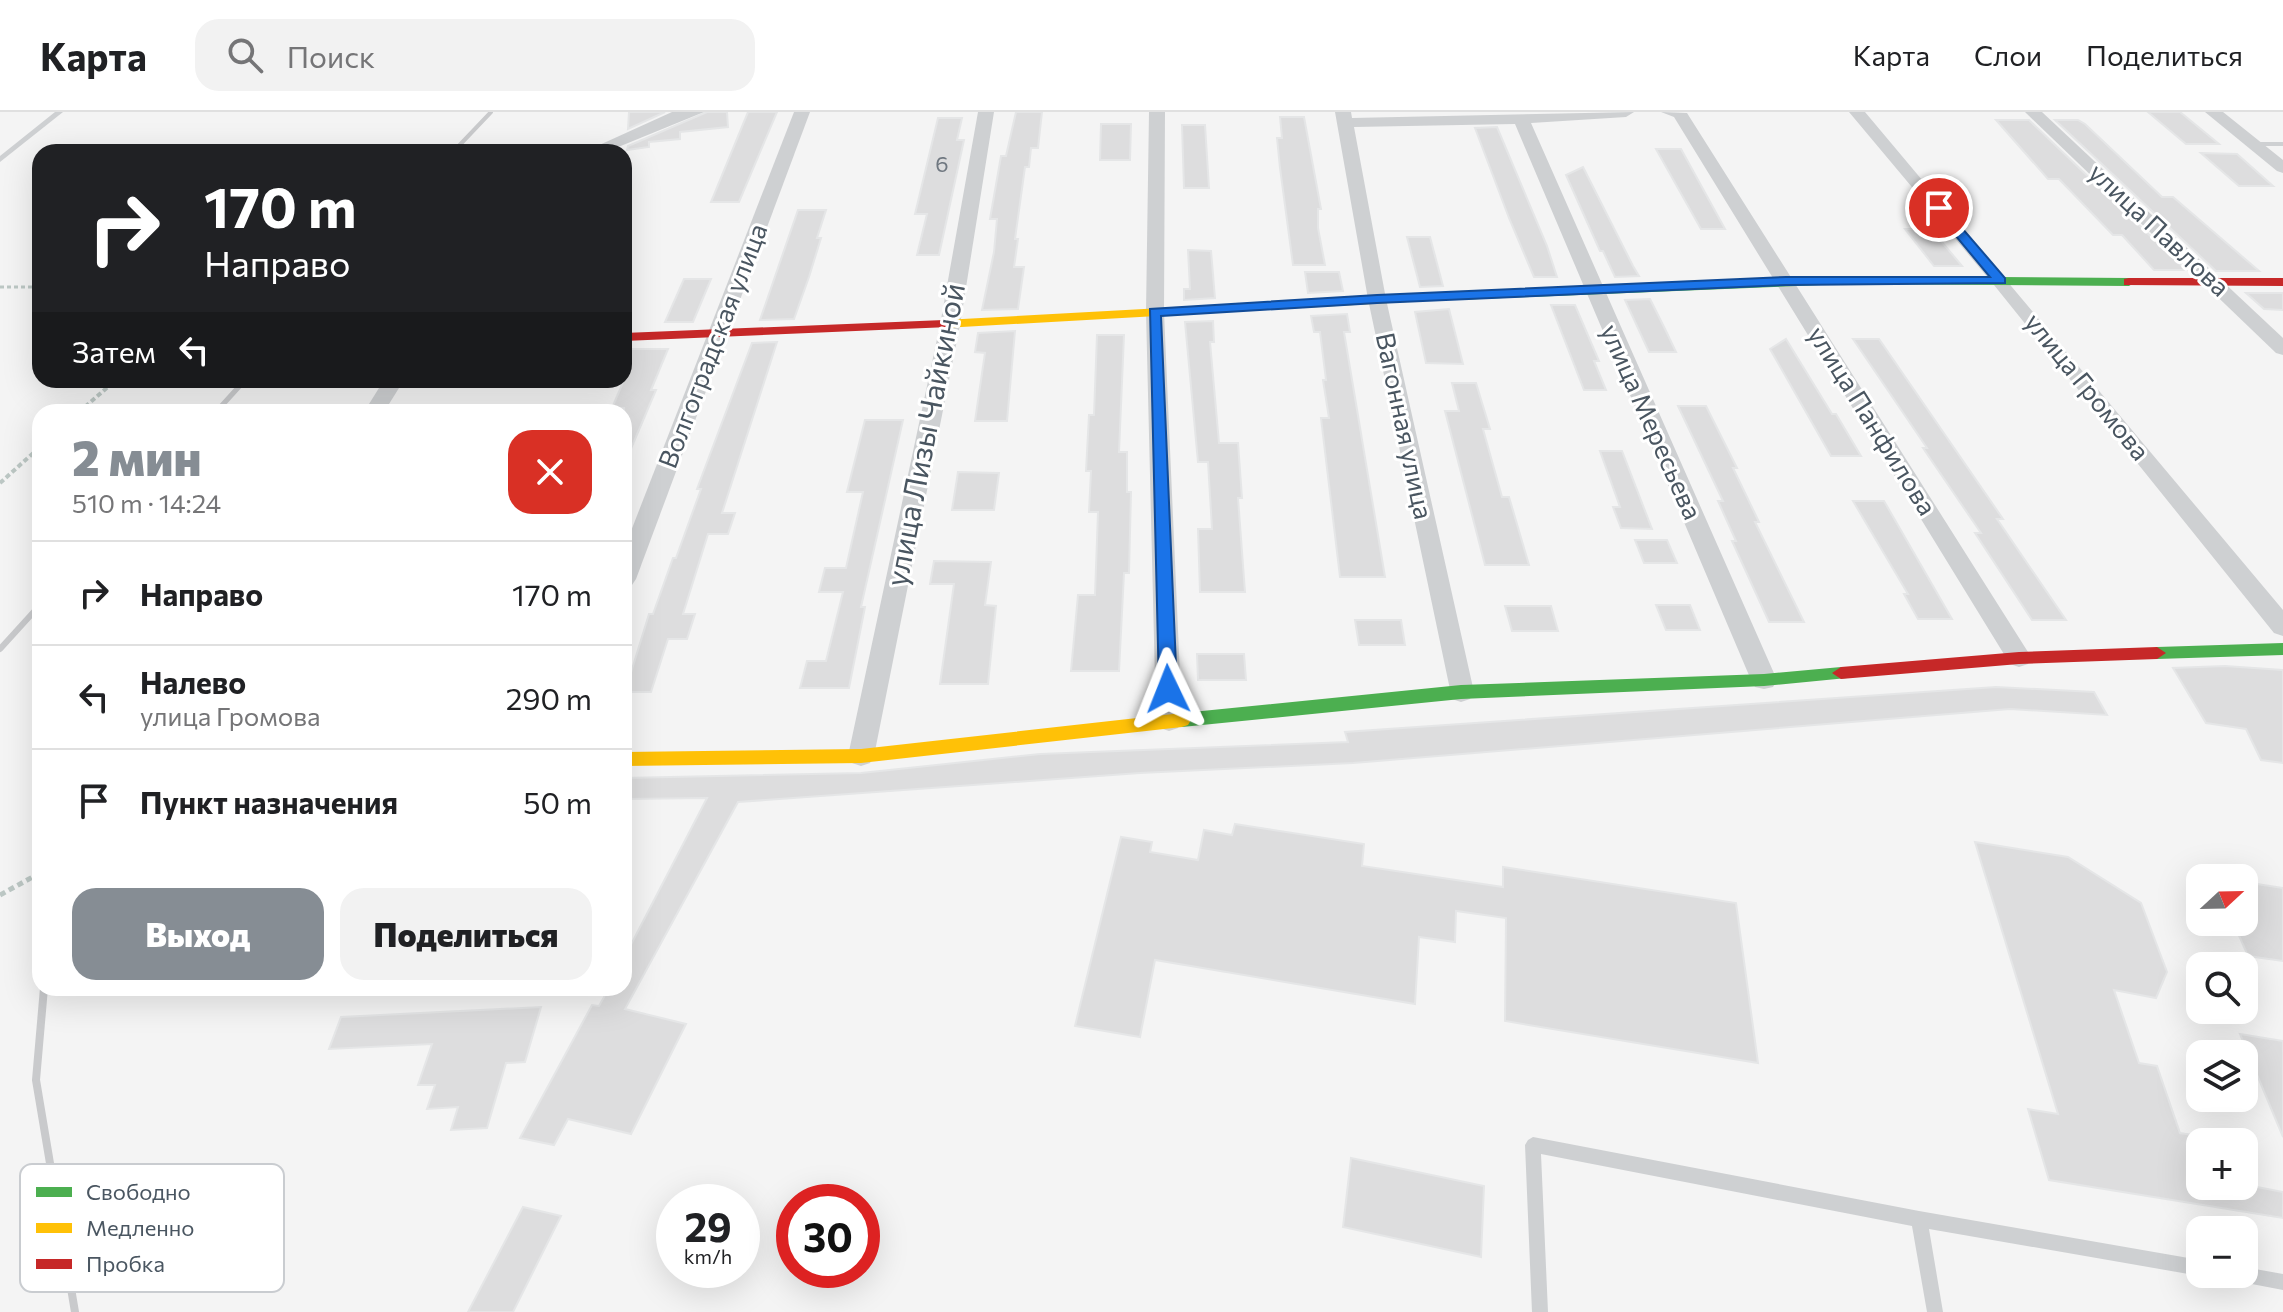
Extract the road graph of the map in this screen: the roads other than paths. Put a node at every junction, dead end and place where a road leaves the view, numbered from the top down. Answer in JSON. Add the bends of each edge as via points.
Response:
{"nodes":[{"id":1,"x":59,"y":112,"type":"edge"},
{"id":2,"x":696,"y":112,"type":"edge"},
{"id":3,"x":802,"y":112,"type":"edge"},
{"id":4,"x":986,"y":112,"type":"edge"},
{"id":5,"x":1157,"y":112,"type":"edge"},
{"id":6,"x":1626,"y":112,"type":"edge"},
{"id":7,"x":1669,"y":112,"type":"edge"},
{"id":8,"x":1857,"y":112,"type":"edge"},
{"id":9,"x":2033,"y":112,"type":"edge"},
{"id":10,"x":2213,"y":112,"type":"edge"},
{"id":11,"x":1344,"y":117,"type":"edge"},
{"id":12,"x":1521,"y":119,"type":"junction"},
{"id":13,"x":611,"y":144,"type":"edge"},
{"id":14,"x":2253,"y":144,"type":"junction"},
{"id":15,"x":2283,"y":144,"type":"edge"},
{"id":16,"x":0,"y":160,"type":"edge"},
{"id":17,"x":2283,"y":168,"type":"edge"},
{"id":18,"x":1786,"y":281,"type":"junction"},
{"id":19,"x":2000,"y":281,"type":"junction"},
{"id":20,"x":2283,"y":282,"type":"edge"},
{"id":21,"x":2215,"y":283,"type":"junction"},
{"id":22,"x":1593,"y":290,"type":"junction"},
{"id":23,"x":1377,"y":299,"type":"junction"},
{"id":24,"x":1155,"y":312,"type":"junction"},
{"id":25,"x":950,"y":325,"type":"junction"},
{"id":26,"x":717,"y":334,"type":"junction"},
{"id":27,"x":632,"y":337,"type":"edge"},
{"id":28,"x":2283,"y":349,"type":"edge"},
{"id":29,"x":632,"y":558,"type":"edge"},
{"id":30,"x":2283,"y":627,"type":"edge"},
{"id":31,"x":2283,"y":649,"type":"edge"},
{"id":32,"x":2019,"y":658,"type":"junction"},
{"id":33,"x":1764,"y":680,"type":"junction"},
{"id":34,"x":1461,"y":692,"type":"junction"},
{"id":35,"x":1169,"y":721,"type":"junction"},
{"id":36,"x":861,"y":756,"type":"junction"},
{"id":37,"x":632,"y":759,"type":"edge"},
{"id":38,"x":1919,"y":1219,"type":"junction"},
{"id":39,"x":2186,"y":1266,"type":"edge"},
{"id":40,"x":2258,"y":1278,"type":"edge"},
{"id":41,"x":2283,"y":1282,"type":"edge"},
{"id":42,"x":1540,"y":1312,"type":"edge"},
{"id":43,"x":1935,"y":1312,"type":"edge"}],
"edges":[{"from":1,"to":16,"type":"lane"},
{"from":2,"to":13,"type":"street"},
{"from":3,"to":26,"type":"street","name":"Волгоградская улица"},
{"from":4,"to":25,"type":"street","name":"улица Лизы Чайкиной"},
{"from":5,"to":24,"type":"street"},
{"from":6,"to":12,"type":"street"},
{"from":7,"to":18,"type":"street","name":"улица Панфилова","via":[[1679,113]]},
{"from":8,"to":19,"type":"street","name":"улица Громова"},
{"from":9,"to":21,"type":"street","name":"улица Павлова"},
{"from":10,"to":14,"type":"street"},
{"from":11,"to":12,"type":"street"},
{"from":11,"to":23,"type":"street","name":"Вагонная улица"},
{"from":12,"to":22,"type":"street","name":"улица Мересьева"},
{"from":14,"to":15,"type":"lane"},
{"from":14,"to":17,"type":"street"},
{"from":18,"to":19,"type":"street"},
{"from":18,"to":22,"type":"street"},
{"from":18,"to":32,"type":"street","name":"улица Панфилова"},
{"from":19,"to":21,"type":"street"},
{"from":19,"to":30,"type":"street","name":"улица Громова"},
{"from":20,"to":21,"type":"street"},
{"from":21,"to":28,"type":"street","name":"улица Павлова"},
{"from":22,"to":23,"type":"street"},
{"from":22,"to":33,"type":"street","name":"улица Мересьева"},
{"from":23,"to":24,"type":"street"},
{"from":23,"to":34,"type":"street","name":"Вагонная улица"},
{"from":24,"to":25,"type":"street"},
{"from":24,"to":35,"type":"street"},
{"from":25,"to":26,"type":"street"},
{"from":25,"to":36,"type":"street","name":"улица Лизы Чайкиной"},
{"from":26,"to":27,"type":"street"},
{"from":26,"to":29,"type":"street","name":"Волгоградская улица"},
{"from":31,"to":32,"type":"street"},
{"from":32,"to":33,"type":"street"},
{"from":33,"to":34,"type":"street"},
{"from":34,"to":35,"type":"street"},
{"from":35,"to":36,"type":"street"},
{"from":36,"to":37,"type":"street"},
{"from":38,"to":39,"type":"lane"},
{"from":38,"to":42,"type":"lane","via":[[1533,1145]]},
{"from":38,"to":43,"type":"lane"},
{"from":40,"to":41,"type":"lane"}]}
